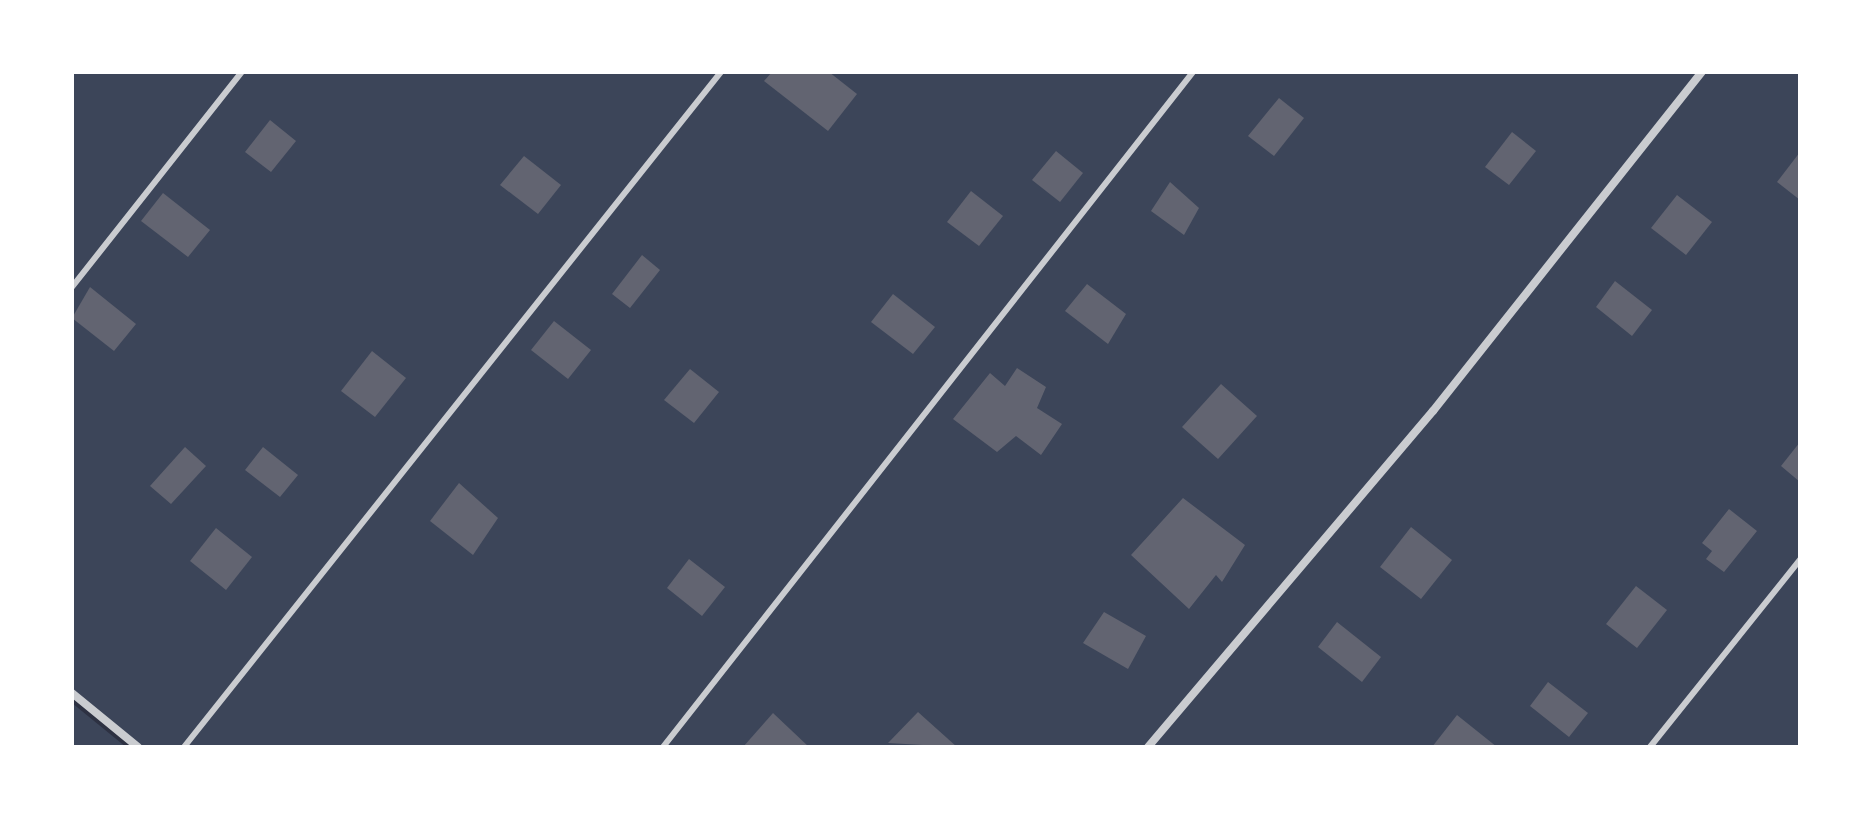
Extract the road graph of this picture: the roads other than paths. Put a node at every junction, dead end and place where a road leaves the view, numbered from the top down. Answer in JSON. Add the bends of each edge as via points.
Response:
{"nodes":[{"id":1,"x":242,"y":72,"type":"edge"},
{"id":2,"x":721,"y":72,"type":"edge"},
{"id":3,"x":1193,"y":72,"type":"edge"},
{"id":4,"x":1702,"y":72,"type":"edge"},
{"id":5,"x":72,"y":287,"type":"edge"},
{"id":6,"x":1800,"y":560,"type":"edge"},
{"id":7,"x":72,"y":693,"type":"edge"},
{"id":8,"x":138,"y":747,"type":"edge"},
{"id":9,"x":184,"y":747,"type":"edge"},
{"id":10,"x":663,"y":747,"type":"edge"},
{"id":11,"x":1148,"y":747,"type":"edge"},
{"id":12,"x":1650,"y":747,"type":"edge"}],
"edges":[{"from":1,"to":5,"type":"lane"},
{"from":2,"to":9,"type":"lane"},
{"from":3,"to":10,"type":"lane"},
{"from":4,"to":11,"type":"street","via":[[1433,411]]},
{"from":6,"to":12,"type":"lane"},
{"from":7,"to":8,"type":"street"}]}
